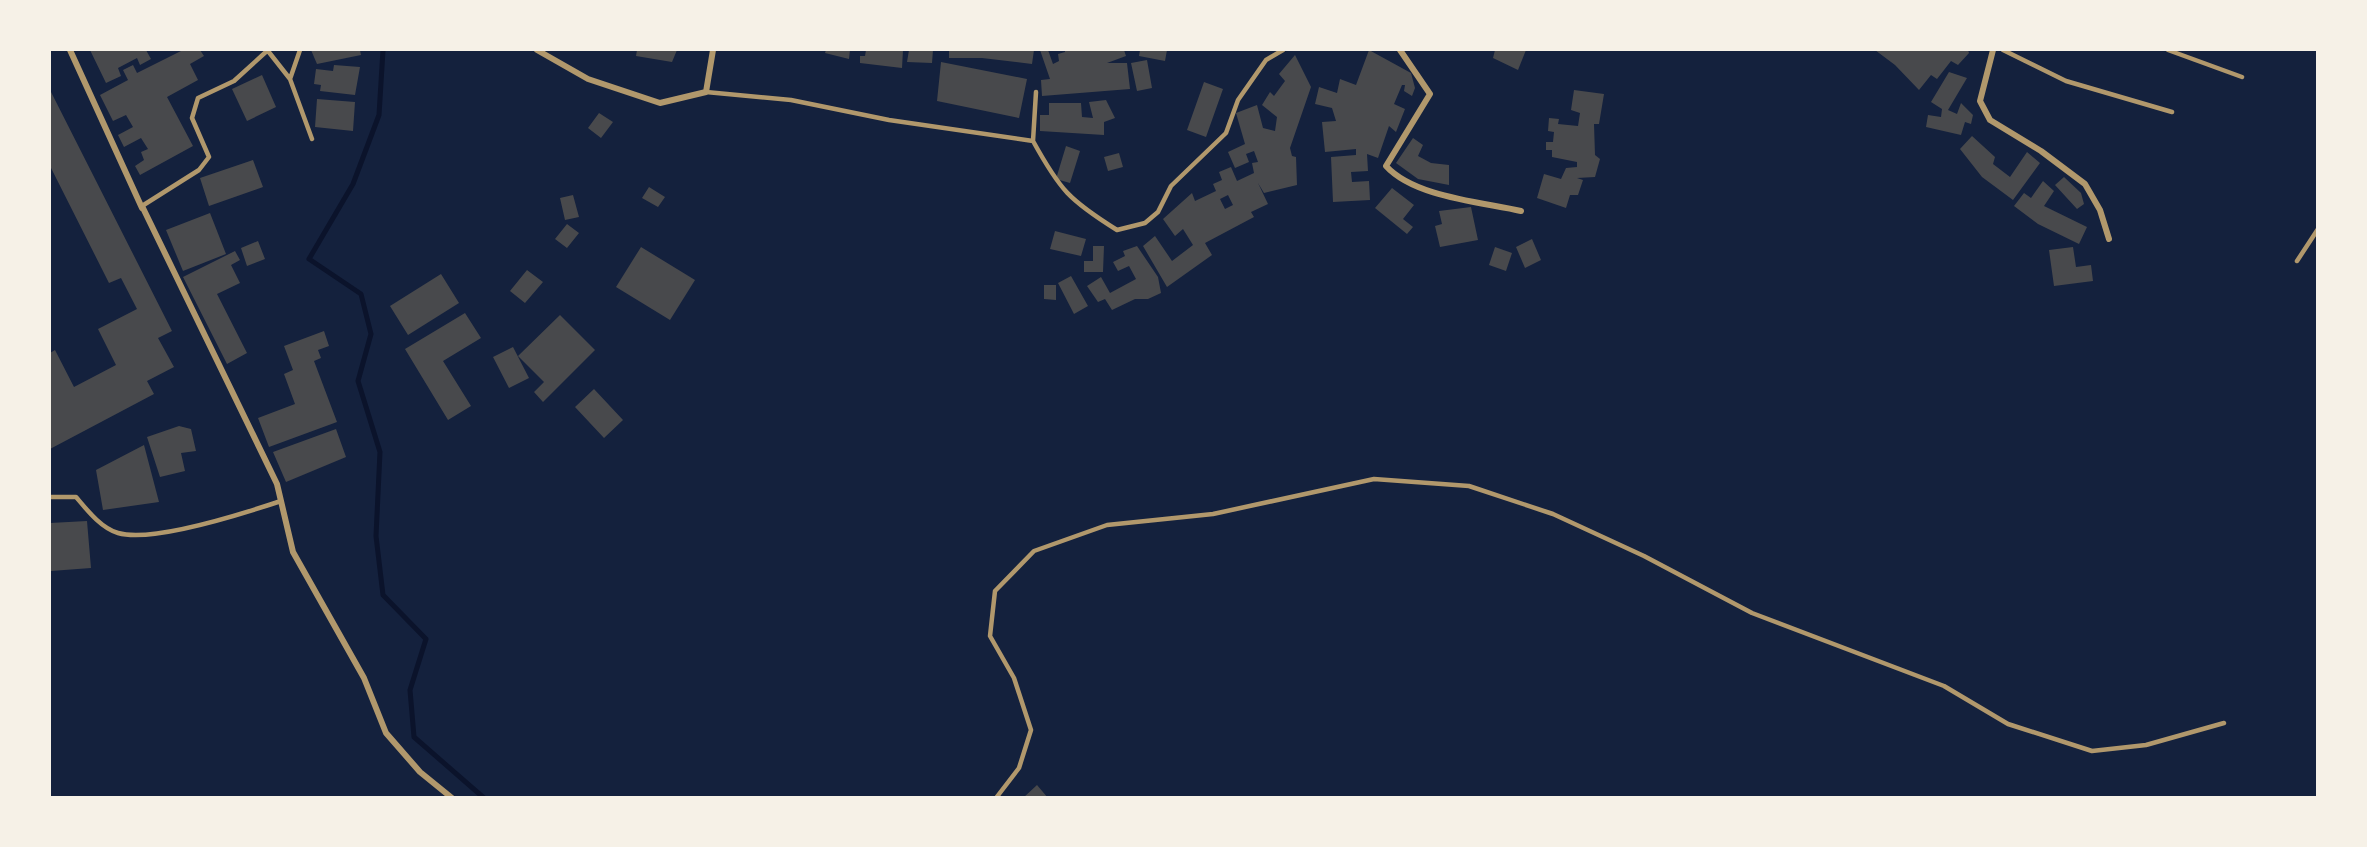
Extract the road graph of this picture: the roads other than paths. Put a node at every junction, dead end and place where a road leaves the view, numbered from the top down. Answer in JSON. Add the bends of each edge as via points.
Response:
{"nodes":[{"id":1,"x":70,"y":50,"type":"edge"},
{"id":2,"x":268,"y":50,"type":"edge"},
{"id":3,"x":300,"y":50,"type":"edge"},
{"id":4,"x":537,"y":50,"type":"edge"},
{"id":5,"x":713,"y":50,"type":"edge"},
{"id":6,"x":1283,"y":50,"type":"edge"},
{"id":7,"x":1400,"y":50,"type":"edge"},
{"id":8,"x":1993,"y":50,"type":"edge"},
{"id":9,"x":2003,"y":50,"type":"edge"},
{"id":10,"x":2168,"y":50,"type":"edge"},
{"id":11,"x":2242,"y":77,"type":"dead end"},
{"id":12,"x":290,"y":79,"type":"junction"},
{"id":13,"x":706,"y":92,"type":"junction"},
{"id":14,"x":1036,"y":92,"type":"dead end"},
{"id":15,"x":2172,"y":112,"type":"dead end"},
{"id":16,"x":312,"y":139,"type":"dead end"},
{"id":17,"x":1033,"y":141,"type":"junction"},
{"id":18,"x":142,"y":206,"type":"junction"},
{"id":19,"x":1521,"y":211,"type":"dead end"},
{"id":20,"x":2318,"y":229,"type":"edge"},
{"id":21,"x":2109,"y":239,"type":"dead end"},
{"id":22,"x":2297,"y":261,"type":"dead end"},
{"id":23,"x":50,"y":497,"type":"edge"},
{"id":24,"x":281,"y":501,"type":"junction"},
{"id":25,"x":2224,"y":723,"type":"dead end"},
{"id":26,"x":452,"y":798,"type":"edge"},
{"id":27,"x":996,"y":798,"type":"edge"}],
"edges":[{"from":1,"to":18,"type":"street"},
{"from":2,"to":12,"type":"lane"},
{"from":2,"to":18,"type":"lane","via":[[234,81],[198,98],[192,118],[209,157],[199,170]]},
{"from":3,"to":12,"type":"lane"},
{"from":4,"to":13,"type":"street","via":[[588,79],[660,103]]},
{"from":5,"to":13,"type":"street"},
{"from":6,"to":17,"type":"lane","via":[[1266,60],[1238,100],[1226,133],[1171,186],[1158,212],[1145,223],[1117,230],[1077,205],[1054,181]]},
{"from":7,"to":19,"type":"street","via":[[1430,94],[1386,166],[1396,177],[1437,193]]},
{"from":8,"to":21,"type":"street","via":[[1980,101],[1990,120],[2085,184],[2100,210]]},
{"from":9,"to":15,"type":"lane","via":[[2066,81]]},
{"from":10,"to":11,"type":"lane"},
{"from":12,"to":16,"type":"lane"},
{"from":13,"to":17,"type":"lane","via":[[791,100],[889,120]]},
{"from":14,"to":17,"type":"lane"},
{"from":18,"to":24,"type":"street","via":[[277,484]]},
{"from":20,"to":22,"type":"lane"},
{"from":23,"to":24,"type":"lane","via":[[76,497],[93,517],[118,533],[148,534],[239,515]]},
{"from":24,"to":26,"type":"street","via":[[293,552],[364,678],[386,733],[420,772]]},
{"from":25,"to":27,"type":"lane","via":[[2146,745],[2092,751],[2008,724],[1944,686],[1752,614],[1644,556],[1553,514],[1469,486],[1374,480],[1213,514],[1107,525],[1034,552],[995,591],[990,636],[1014,678],[1031,729],[1019,768]]}]}
